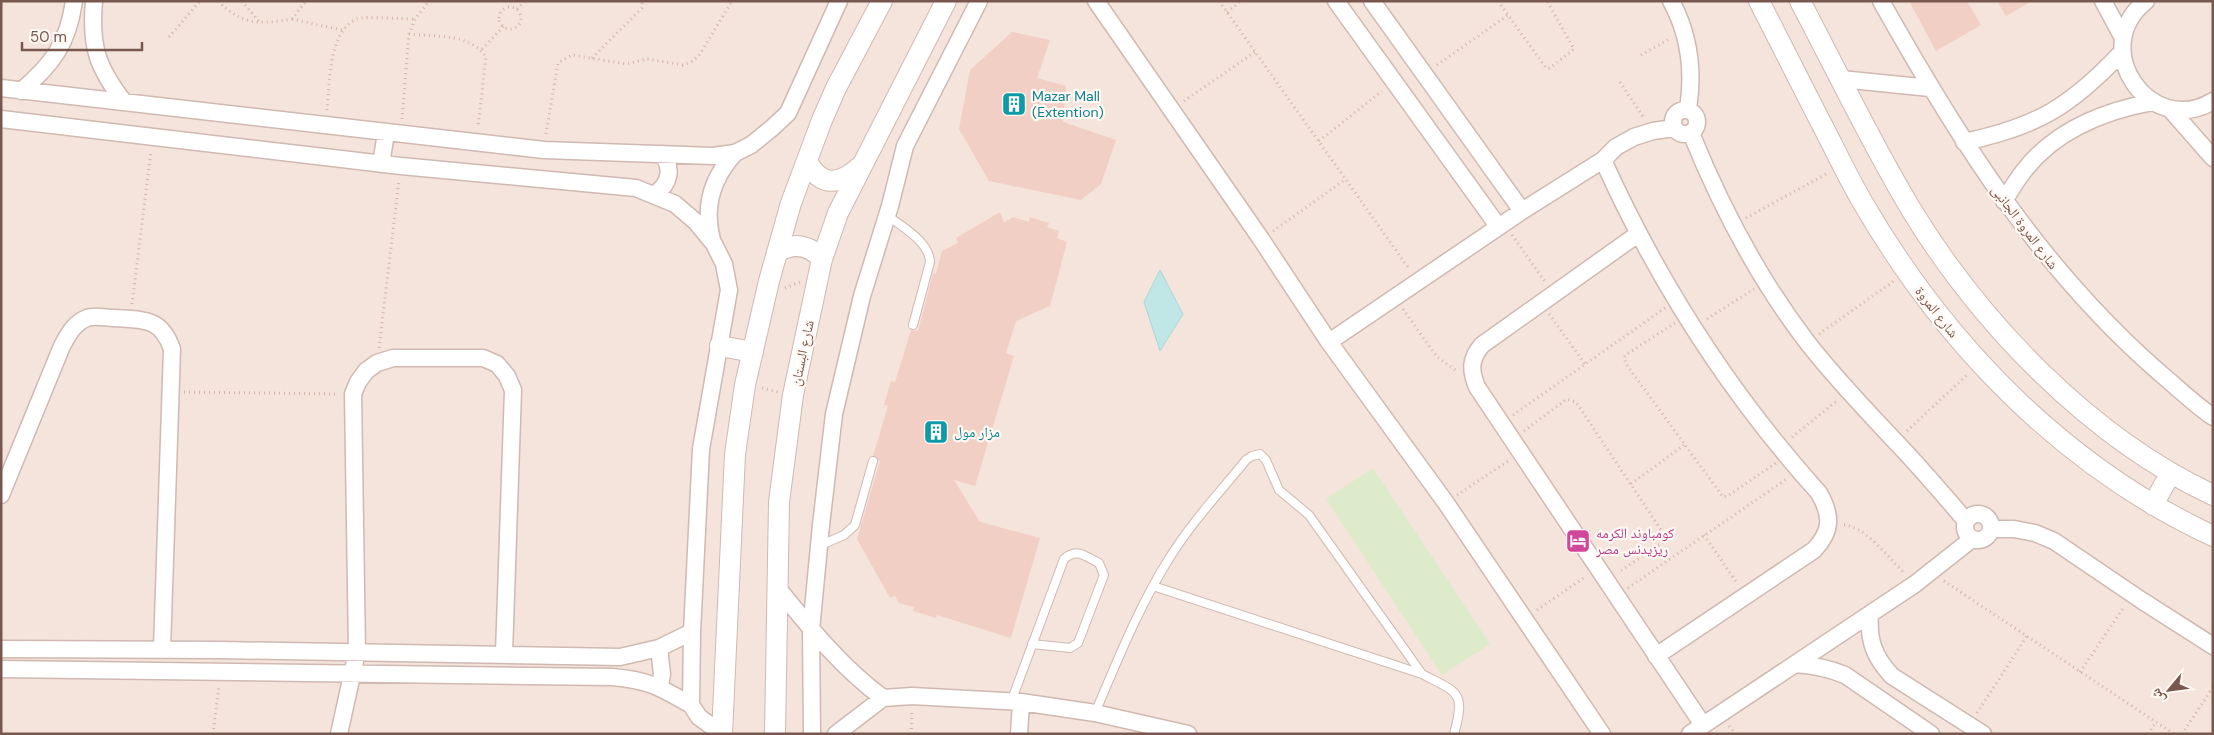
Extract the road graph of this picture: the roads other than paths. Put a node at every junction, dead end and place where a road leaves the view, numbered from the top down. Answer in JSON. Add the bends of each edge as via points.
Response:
{"nodes":[{"id":1,"x":74,"y":1,"type":"edge"},
{"id":2,"x":94,"y":1,"type":"edge"},
{"id":3,"x":839,"y":1,"type":"edge"},
{"id":4,"x":882,"y":1,"type":"edge"},
{"id":5,"x":946,"y":1,"type":"edge"},
{"id":6,"x":979,"y":1,"type":"edge"},
{"id":7,"x":1096,"y":1,"type":"edge"},
{"id":8,"x":1336,"y":1,"type":"edge"},
{"id":9,"x":1671,"y":1,"type":"edge"},
{"id":10,"x":1759,"y":1,"type":"edge"},
{"id":11,"x":1800,"y":1,"type":"edge"},
{"id":12,"x":1881,"y":1,"type":"edge"},
{"id":13,"x":2103,"y":1,"type":"edge"},
{"id":14,"x":2146,"y":1,"type":"edge"},
{"id":15,"x":1376,"y":7,"type":"edge"},
{"id":16,"x":1356,"y":29,"type":"junction"},
{"id":17,"x":2122,"y":45,"type":"junction"},
{"id":18,"x":1842,"y":79,"type":"junction"},
{"id":19,"x":1,"y":88,"type":"edge"},
{"id":20,"x":1930,"y":88,"type":"junction"},
{"id":21,"x":21,"y":91,"type":"junction"},
{"id":22,"x":2213,"y":101,"type":"edge"},
{"id":23,"x":124,"y":102,"type":"junction"},
{"id":24,"x":2153,"y":102,"type":"junction"},
{"id":25,"x":2170,"y":108,"type":"junction"},
{"id":26,"x":1688,"y":110,"type":"junction"},
{"id":27,"x":1,"y":119,"type":"edge"},
{"id":28,"x":1674,"y":128,"type":"junction"},
{"id":29,"x":393,"y":133,"type":"junction"},
{"id":30,"x":1691,"y":133,"type":"junction"},
{"id":31,"x":1964,"y":142,"type":"junction"},
{"id":32,"x":735,"y":153,"type":"junction"},
{"id":33,"x":662,"y":154,"type":"junction"},
{"id":34,"x":2213,"y":158,"type":"edge"},
{"id":35,"x":1603,"y":160,"type":"junction"},
{"id":36,"x":806,"y":161,"type":"junction"},
{"id":37,"x":863,"y":163,"type":"junction"},
{"id":38,"x":381,"y":164,"type":"junction"},
{"id":39,"x":655,"y":194,"type":"junction"},
{"id":40,"x":2004,"y":201,"type":"junction"},
{"id":41,"x":1522,"y":210,"type":"junction"},
{"id":42,"x":887,"y":215,"type":"junction"},
{"id":43,"x":1501,"y":225,"type":"junction"},
{"id":44,"x":1638,"y":234,"type":"junction"},
{"id":45,"x":714,"y":244,"type":"junction"},
{"id":46,"x":777,"y":252,"type":"junction"},
{"id":47,"x":822,"y":259,"type":"junction"},
{"id":48,"x":913,"y":325,"type":"dead end"},
{"id":49,"x":1329,"y":342,"type":"junction"},
{"id":50,"x":720,"y":346,"type":"junction"},
{"id":51,"x":753,"y":352,"type":"junction"},
{"id":52,"x":2213,"y":417,"type":"edge"},
{"id":53,"x":873,"y":461,"type":"dead end"},
{"id":54,"x":2170,"y":474,"type":"junction"},
{"id":55,"x":1,"y":495,"type":"edge"},
{"id":56,"x":2213,"y":496,"type":"edge"},
{"id":57,"x":2153,"y":505,"type":"junction"},
{"id":58,"x":1966,"y":521,"type":"junction"},
{"id":59,"x":1992,"y":529,"type":"junction"},
{"id":60,"x":2213,"y":536,"type":"edge"},
{"id":61,"x":1972,"y":539,"type":"junction"},
{"id":62,"x":819,"y":546,"type":"junction"},
{"id":63,"x":1153,"y":586,"type":"junction"},
{"id":64,"x":777,"y":588,"type":"junction"},
{"id":65,"x":1870,"y":614,"type":"junction"},
{"id":66,"x":811,"y":630,"type":"junction"},
{"id":67,"x":692,"y":632,"type":"junction"},
{"id":68,"x":1032,"y":644,"type":"junction"},
{"id":69,"x":2213,"y":646,"type":"edge"},
{"id":70,"x":659,"y":648,"type":"junction"},
{"id":71,"x":1,"y":649,"type":"edge"},
{"id":72,"x":162,"y":649,"type":"junction"},
{"id":73,"x":357,"y":652,"type":"junction"},
{"id":74,"x":504,"y":654,"type":"junction"},
{"id":75,"x":1656,"y":656,"type":"junction"},
{"id":76,"x":1795,"y":664,"type":"junction"},
{"id":77,"x":1,"y":668,"type":"edge"},
{"id":78,"x":352,"y":673,"type":"junction"},
{"id":79,"x":1422,"y":674,"type":"junction"},
{"id":80,"x":660,"y":686,"type":"junction"},
{"id":81,"x":883,"y":698,"type":"junction"},
{"id":82,"x":1016,"y":702,"type":"junction"},
{"id":83,"x":691,"y":705,"type":"junction"},
{"id":84,"x":1095,"y":713,"type":"junction"},
{"id":85,"x":1696,"y":729,"type":"edge"},
{"id":86,"x":1976,"y":729,"type":"edge"},
{"id":87,"x":1164,"y":731,"type":"edge"},
{"id":88,"x":722,"y":732,"type":"edge"},
{"id":89,"x":339,"y":734,"type":"edge"},
{"id":90,"x":775,"y":734,"type":"edge"},
{"id":91,"x":812,"y":734,"type":"edge"},
{"id":92,"x":836,"y":734,"type":"edge"},
{"id":93,"x":1019,"y":734,"type":"edge"},
{"id":94,"x":1188,"y":734,"type":"edge"},
{"id":95,"x":1454,"y":734,"type":"edge"},
{"id":96,"x":1602,"y":734,"type":"edge"},
{"id":97,"x":1931,"y":734,"type":"edge"}],
"edges":[{"from":1,"to":21,"type":"street","via":[[71,23],[60,49],[43,72]]},
{"from":2,"to":23,"type":"street","via":[[92,26],[96,54],[107,80]]},
{"from":3,"to":32,"type":"street","via":[[788,113],[765,134]]},
{"from":4,"to":36,"type":"street","via":[[836,88]]},
{"from":5,"to":37,"type":"street","name":"شارع البستان"},
{"from":6,"to":42,"type":"street","via":[[905,146]]},
{"from":7,"to":49,"type":"street","via":[[1262,239]]},
{"from":8,"to":16,"type":"street"},
{"from":9,"to":26,"type":"street","via":[[1685,30],[1692,70]]},
{"from":10,"to":57,"type":"street","name":"شارع المروة","via":[[1879,231],[1930,304],[1980,363],[2043,426],[2096,468]]},
{"from":11,"to":18,"type":"street"},
{"from":12,"to":20,"type":"street","name":"شارع المروة الجانبى"},
{"from":13,"to":17,"type":"street"},
{"from":14,"to":17,"type":"street","via":[[2128,21]]},
{"from":15,"to":16,"type":"street"},
{"from":15,"to":41,"type":"street"},
{"from":16,"to":43,"type":"street"},
{"from":17,"to":24,"type":"street","via":[[2126,72],[2137,89]]},
{"from":17,"to":31,"type":"street","via":[[2096,79],[2075,97],[2036,121],[2001,134]]},
{"from":18,"to":20,"type":"street"},
{"from":18,"to":54,"type":"street","via":[[1912,211],[1953,271],[2001,330],[2083,409]]},
{"from":19,"to":21,"type":"street"},
{"from":20,"to":31,"type":"street","name":"شارع المروة الجانبى"},
{"from":21,"to":23,"type":"street"},
{"from":22,"to":25,"type":"street","via":[[2188,109]]},
{"from":23,"to":29,"type":"street"},
{"from":24,"to":25,"type":"street"},
{"from":24,"to":40,"type":"street","via":[[2094,117],[2068,131],[2023,172]]},
{"from":25,"to":34,"type":"street"},
{"from":26,"to":28,"type":"street","via":[[1675,114]]},
{"from":26,"to":30,"type":"street","via":[[1697,117],[1696,129]]},
{"from":27,"to":38,"type":"street"},
{"from":28,"to":30,"type":"street","via":[[1681,134]]},
{"from":28,"to":35,"type":"street","via":[[1634,137],[1616,147]]},
{"from":29,"to":33,"type":"street","via":[[544,150]]},
{"from":29,"to":38,"type":"street"},
{"from":30,"to":58,"type":"street","via":[[1733,226],[1765,282],[1807,342],[1848,392]]},
{"from":31,"to":40,"type":"street","name":"شارع المروة الجانبى"},
{"from":32,"to":33,"type":"street","via":[[713,156]]},
{"from":32,"to":45,"type":"street","via":[[715,179],[710,195],[709,228]]},
{"from":33,"to":39,"type":"street","via":[[670,172],[665,186]]},
{"from":35,"to":41,"type":"street"},
{"from":35,"to":44,"type":"street"},
{"from":36,"to":37,"type":"street","via":[[817,176],[834,181],[850,175]]},
{"from":36,"to":46,"type":"street"},
{"from":37,"to":47,"type":"street","name":"شارع البستان","via":[[838,213]]},
{"from":38,"to":39,"type":"street","via":[[636,188]]},
{"from":39,"to":45,"type":"street","via":[[675,204]]},
{"from":40,"to":52,"type":"street","name":"شارع المروة الجانبى","via":[[2063,277],[2131,348]]},
{"from":41,"to":43,"type":"street"},
{"from":42,"to":48,"type":"lane","via":[[922,243],[930,257]]},
{"from":42,"to":62,"type":"street","via":[[862,296],[834,414]]},
{"from":43,"to":49,"type":"street"},
{"from":44,"to":75,"type":"street","via":[[1482,345],[1471,365],[1472,376]]},
{"from":44,"to":75,"type":"street","via":[[1720,369],[1783,452],[1819,493],[1829,516],[1828,529],[1814,550]]},
{"from":45,"to":50,"type":"street","via":[[724,264],[729,290]]},
{"from":46,"to":47,"type":"street","via":[[799,245]]},
{"from":46,"to":51,"type":"street"},
{"from":47,"to":64,"type":"street","name":"شارع البستان","via":[[793,395],[779,502]]},
{"from":49,"to":96,"type":"street","via":[[1446,503]]},
{"from":50,"to":51,"type":"street"},
{"from":50,"to":67,"type":"street","via":[[701,449]]},
{"from":51,"to":88,"type":"street","via":[[735,454]]},
{"from":53,"to":62,"type":"lane","via":[[855,526],[844,535]]},
{"from":54,"to":56,"type":"street"},
{"from":54,"to":57,"type":"street"},
{"from":55,"to":72,"type":"street","via":[[68,334],[77,324],[89,316],[149,321],[160,327],[172,349]]},
{"from":57,"to":60,"type":"street","name":"شارع المروة"},
{"from":58,"to":59,"type":"street","via":[[1980,514],[1989,519]]},
{"from":58,"to":61,"type":"street","via":[[1965,528]]},
{"from":59,"to":61,"type":"street","via":[[1982,541]]},
{"from":59,"to":69,"type":"street","via":[[2035,533],[2054,541]]},
{"from":61,"to":65,"type":"street"},
{"from":62,"to":66,"type":"street"},
{"from":63,"to":79,"type":"lane"},
{"from":63,"to":79,"type":"lane","via":[[1182,540],[1221,490],[1246,460],[1260,454],[1266,460],[1279,490],[1309,515]]},
{"from":63,"to":84,"type":"lane"},
{"from":64,"to":66,"type":"street"},
{"from":64,"to":90,"type":"street","name":"شارع البستان"},
{"from":65,"to":76,"type":"street"},
{"from":65,"to":86,"type":"street","via":[[1872,648],[1880,663],[1892,676]]},
{"from":66,"to":81,"type":"street","via":[[844,666]]},
{"from":66,"to":91,"type":"street"},
{"from":67,"to":70,"type":"street"},
{"from":67,"to":83,"type":"street"},
{"from":68,"to":68,"type":"lane","via":[[1064,559],[1077,552],[1099,563],[1104,575],[1078,643],[1070,648]]},
{"from":68,"to":82,"type":"lane"},
{"from":70,"to":74,"type":"street","via":[[620,657]]},
{"from":70,"to":80,"type":"street"},
{"from":71,"to":72,"type":"street"},
{"from":72,"to":73,"type":"street"},
{"from":73,"to":74,"type":"street"},
{"from":73,"to":74,"type":"street","via":[[353,394],[358,382],[377,363],[393,358],[483,358],[497,364],[513,390]]},
{"from":73,"to":78,"type":"street"},
{"from":75,"to":85,"type":"street"},
{"from":76,"to":85,"type":"street"},
{"from":76,"to":97,"type":"street","via":[[1812,664],[1845,675]]},
{"from":77,"to":78,"type":"street"},
{"from":78,"to":80,"type":"street","via":[[612,677]]},
{"from":78,"to":89,"type":"street"},
{"from":79,"to":95,"type":"lane","via":[[1455,692],[1460,700]]},
{"from":80,"to":83,"type":"street"},
{"from":81,"to":82,"type":"street","via":[[912,696]]},
{"from":81,"to":92,"type":"street"},
{"from":82,"to":84,"type":"street"},
{"from":82,"to":93,"type":"street"},
{"from":83,"to":88,"type":"street","via":[[699,717]]},
{"from":84,"to":87,"type":"street"},
{"from":87,"to":94,"type":"street"}]}
